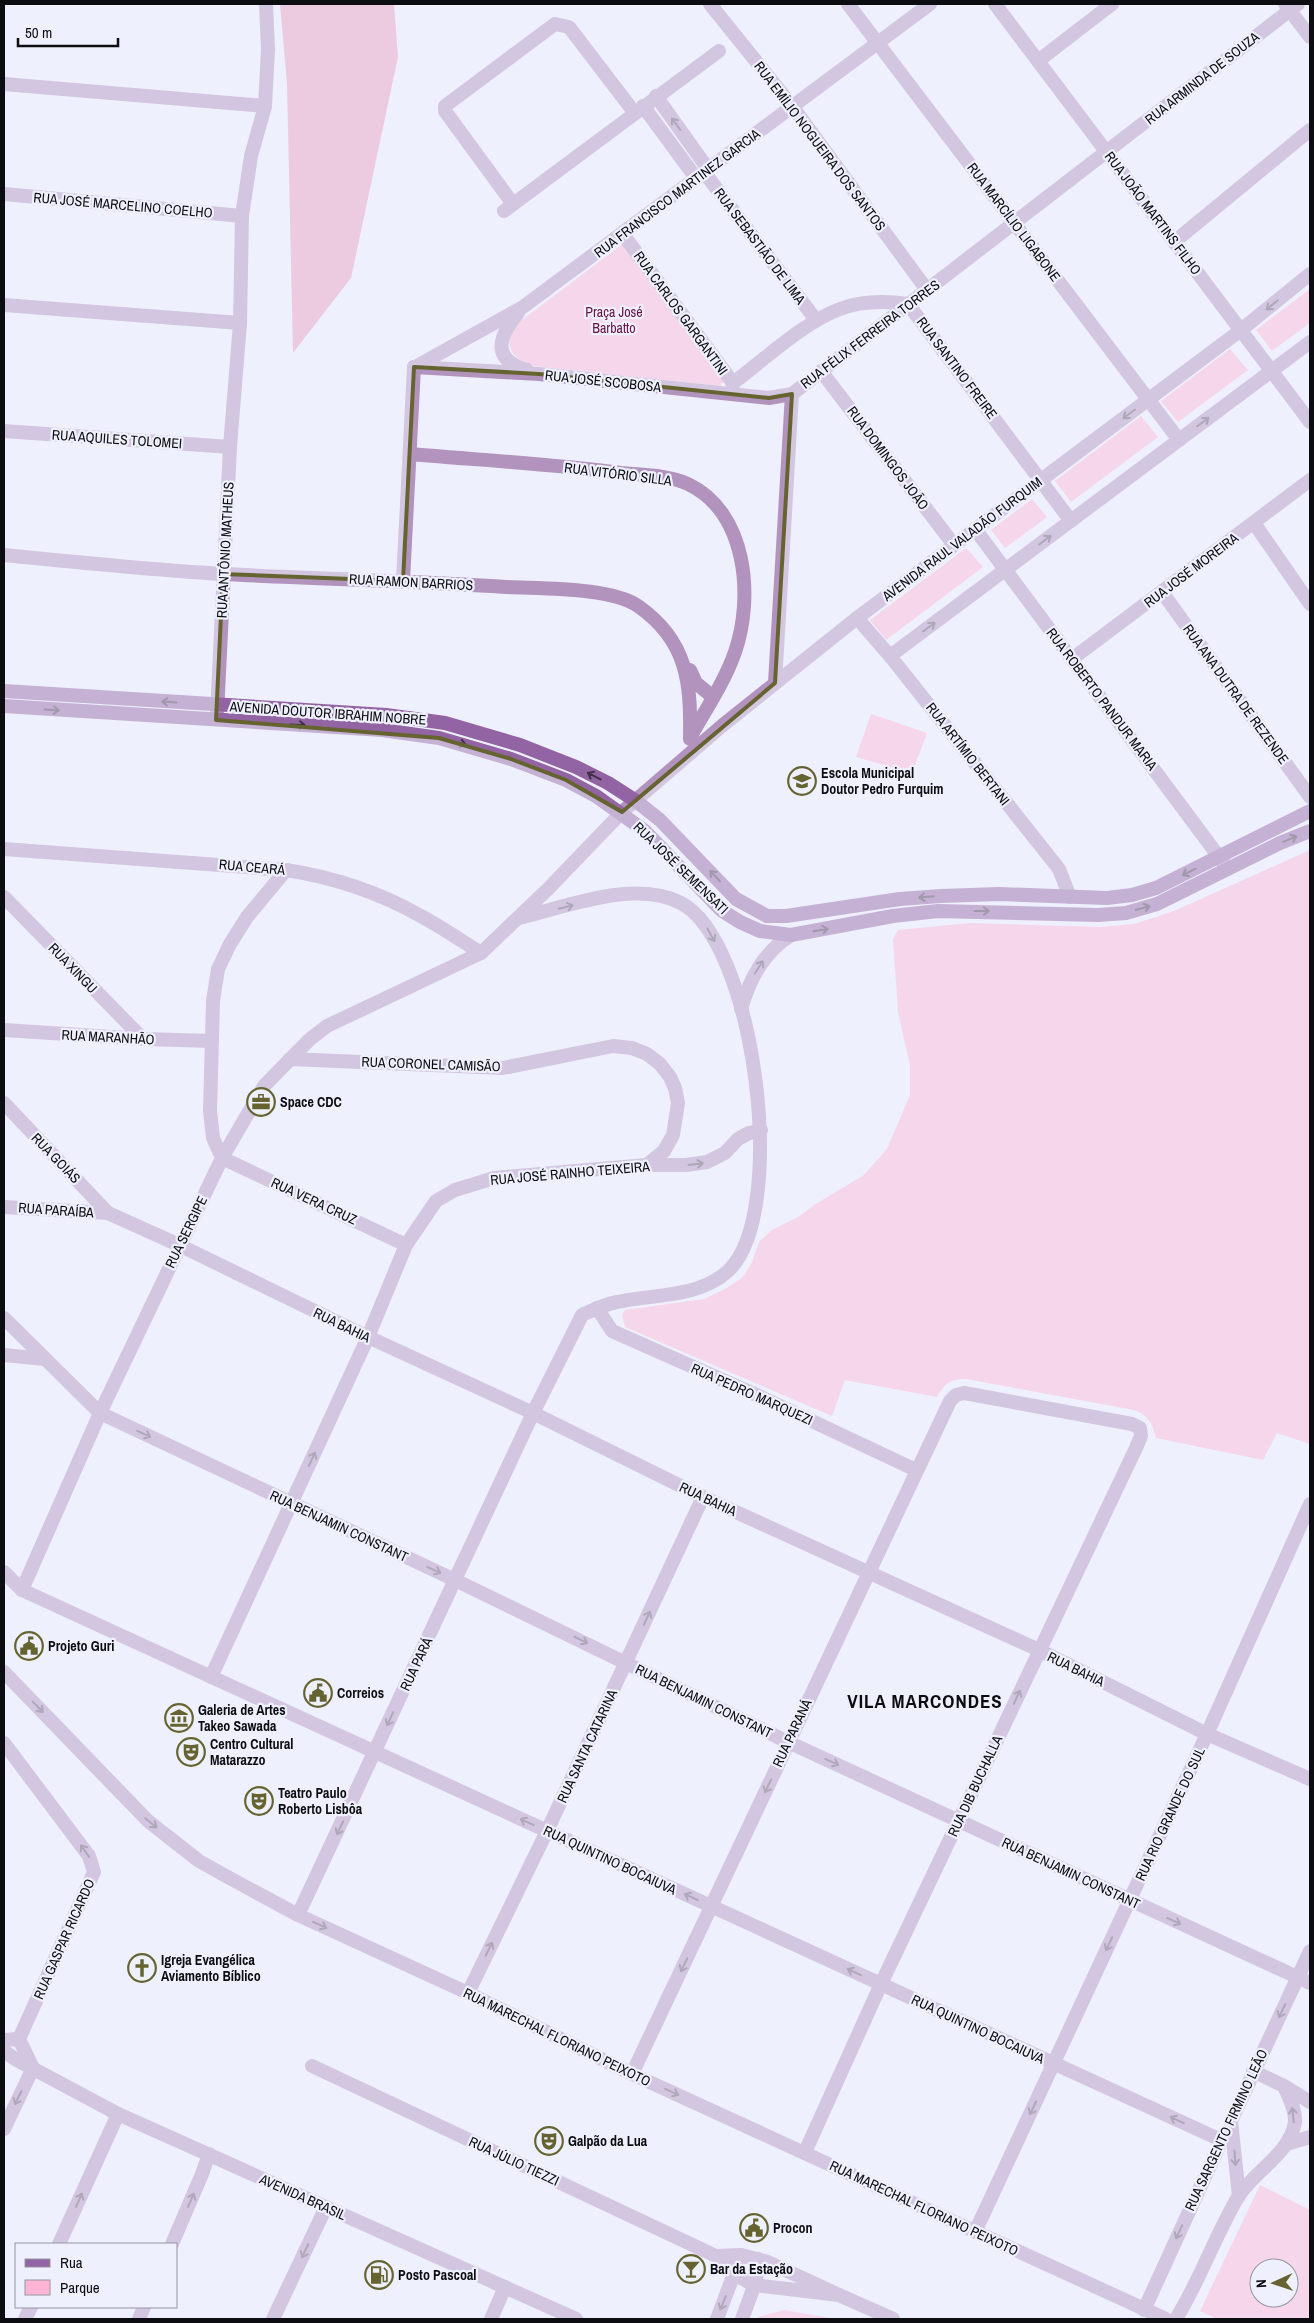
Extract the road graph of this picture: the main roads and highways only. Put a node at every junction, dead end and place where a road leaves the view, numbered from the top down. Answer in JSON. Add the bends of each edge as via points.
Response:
{"nodes":[{"id":1,"x":4,"y":691,"type":"edge"},
{"id":2,"x":4,"y":706,"type":"edge"},
{"id":3,"x":636,"y":801,"type":"joint"},
{"id":4,"x":1310,"y":811,"type":"edge"},
{"id":5,"x":622,"y":812,"type":"joint"},
{"id":6,"x":1310,"y":831,"type":"edge"},
{"id":7,"x":797,"y":914,"type":"junction"},
{"id":8,"x":795,"y":934,"type":"junction"}],
"edges":[{"from":3,"to":1,"type":"main road","name":"AVENIDA DOUTOR IBRAHIM NOBRE","one_way":true,"via":[[576,767],[520,745],[445,723],[386,715]]},
{"from":2,"to":5,"type":"main road","name":"AVENIDA DOUTOR IBRAHIM NOBRE","one_way":true,"via":[[382,730],[439,738],[512,759],[566,780]]},
{"from":7,"to":3,"type":"main road","name":"RUA JOSÉ SEMENSATI","one_way":true,"via":[[767,916],[736,899],[660,820]]},
{"from":4,"to":7,"type":"main road","one_way":true,"via":[[1156,888],[1132,896],[942,896]]},
{"from":5,"to":8,"type":"main road","name":"RUA JOSÉ SEMENSATI","via":[[645,831],[721,910],[760,931]]},
{"from":8,"to":6,"type":"main road","name":"RUA JOSÉ SEMENSATI","one_way":true,"via":[[938,911],[1126,913],[1158,904]]},
{"from":7,"to":8,"type":"main road"}]}
